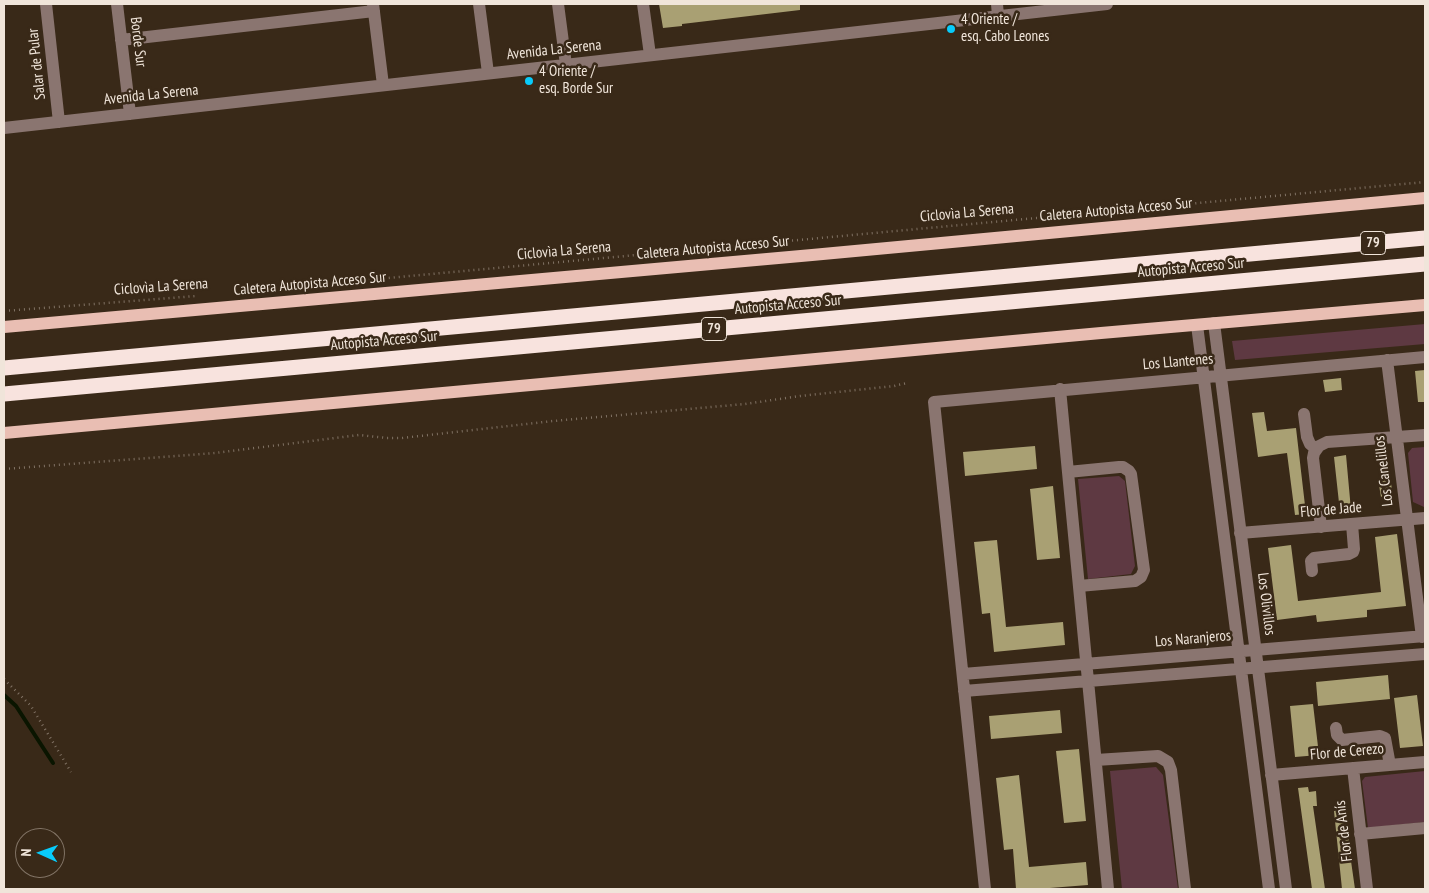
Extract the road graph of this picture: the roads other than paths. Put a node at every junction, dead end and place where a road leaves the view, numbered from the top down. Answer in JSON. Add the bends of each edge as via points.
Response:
{"nodes":[{"id":1,"x":46,"y":4,"type":"edge"},
{"id":2,"x":117,"y":4,"type":"edge"},
{"id":3,"x":479,"y":4,"type":"edge"},
{"id":4,"x":558,"y":4,"type":"edge"},
{"id":5,"x":643,"y":4,"type":"edge"},
{"id":6,"x":1108,"y":4,"type":"edge"},
{"id":7,"x":374,"y":7,"type":"edge"},
{"id":8,"x":998,"y":10,"type":"edge"},
{"id":9,"x":121,"y":40,"type":"junction"},
{"id":10,"x":650,"y":55,"type":"junction"},
{"id":11,"x":566,"y":65,"type":"junction"},
{"id":12,"x":488,"y":74,"type":"junction"},
{"id":13,"x":383,"y":85,"type":"junction"},
{"id":14,"x":130,"y":114,"type":"junction"},
{"id":15,"x":59,"y":122,"type":"junction"},
{"id":16,"x":4,"y":128,"type":"edge"},
{"id":17,"x":1425,"y":198,"type":"edge"},
{"id":18,"x":1425,"y":238,"type":"edge"},
{"id":19,"x":1425,"y":264,"type":"edge"},
{"id":20,"x":1425,"y":305,"type":"edge"},
{"id":21,"x":1214,"y":323,"type":"junction"},
{"id":22,"x":1197,"y":325,"type":"junction"},
{"id":23,"x":4,"y":327,"type":"edge"},
{"id":24,"x":1425,"y":356,"type":"edge"},
{"id":25,"x":1387,"y":360,"type":"junction"},
{"id":26,"x":4,"y":368,"type":"edge"},
{"id":27,"x":1220,"y":375,"type":"junction"},
{"id":28,"x":1203,"y":376,"type":"junction"},
{"id":29,"x":1060,"y":390,"type":"junction"},
{"id":30,"x":4,"y":394,"type":"edge"},
{"id":31,"x":1304,"y":414,"type":"dead end"},
{"id":32,"x":4,"y":433,"type":"edge"},
{"id":33,"x":1425,"y":435,"type":"edge"},
{"id":34,"x":1397,"y":437,"type":"junction"},
{"id":35,"x":1316,"y":449,"type":"junction"},
{"id":36,"x":1068,"y":472,"type":"junction"},
{"id":37,"x":1425,"y":518,"type":"edge"},
{"id":38,"x":1407,"y":520,"type":"junction"},
{"id":39,"x":1352,"y":524,"type":"junction"},
{"id":40,"x":1321,"y":527,"type":"junction"},
{"id":41,"x":1240,"y":533,"type":"junction"},
{"id":42,"x":1312,"y":571,"type":"dead end"},
{"id":43,"x":1079,"y":586,"type":"junction"},
{"id":44,"x":1423,"y":637,"type":"edge"},
{"id":45,"x":1255,"y":650,"type":"junction"},
{"id":46,"x":1238,"y":652,"type":"junction"},
{"id":47,"x":1425,"y":658,"type":"edge"},
{"id":48,"x":1086,"y":664,"type":"junction"},
{"id":49,"x":1258,"y":668,"type":"junction"},
{"id":50,"x":1241,"y":670,"type":"junction"},
{"id":51,"x":963,"y":674,"type":"junction"},
{"id":52,"x":1088,"y":681,"type":"junction"},
{"id":53,"x":964,"y":691,"type":"junction"},
{"id":54,"x":1336,"y":728,"type":"dead end"},
{"id":55,"x":1096,"y":760,"type":"junction"},
{"id":56,"x":1425,"y":762,"type":"edge"},
{"id":57,"x":1390,"y":765,"type":"junction"},
{"id":58,"x":1353,"y":768,"type":"junction"},
{"id":59,"x":1271,"y":775,"type":"junction"},
{"id":60,"x":1425,"y":828,"type":"edge"},
{"id":61,"x":1360,"y":834,"type":"junction"},
{"id":62,"x":985,"y":889,"type":"edge"},
{"id":63,"x":1108,"y":889,"type":"edge"},
{"id":64,"x":1185,"y":889,"type":"edge"},
{"id":65,"x":1269,"y":889,"type":"edge"},
{"id":66,"x":1286,"y":889,"type":"edge"},
{"id":67,"x":1367,"y":889,"type":"edge"}],
"edges":[{"from":1,"to":15,"type":"street","name":"Salar de Pular"},
{"from":2,"to":9,"type":"street","name":"Borde Sur"},
{"from":3,"to":12,"type":"street"},
{"from":4,"to":11,"type":"street"},
{"from":5,"to":10,"type":"street"},
{"from":6,"to":8,"type":"street","name":"Avenida La Serena"},
{"from":7,"to":9,"type":"street"},
{"from":7,"to":13,"type":"street"},
{"from":8,"to":10,"type":"street","name":"Avenida La Serena"},
{"from":9,"to":14,"type":"street","name":"Borde Sur"},
{"from":10,"to":11,"type":"street","name":"Avenida La Serena"},
{"from":11,"to":12,"type":"street","name":"Avenida La Serena"},
{"from":12,"to":13,"type":"street","name":"Avenida La Serena"},
{"from":13,"to":14,"type":"street","name":"Avenida La Serena"},
{"from":14,"to":15,"type":"street","name":"Avenida La Serena"},
{"from":15,"to":16,"type":"street","name":"Avenida La Serena"},
{"from":17,"to":23,"type":"main road","name":"Caletera Autopista Acceso Sur"},
{"from":18,"to":26,"type":"highway","name":"Autopista Acceso Sur","number":"79"},
{"from":19,"to":30,"type":"highway","name":"Autopista Acceso Sur","number":"79"},
{"from":20,"to":21,"type":"main road"},
{"from":21,"to":22,"type":"main road"},
{"from":21,"to":27,"type":"street","name":"Los Olivillos"},
{"from":22,"to":28,"type":"street"},
{"from":22,"to":32,"type":"main road"},
{"from":24,"to":25,"type":"street","name":"Los Llantenes"},
{"from":25,"to":27,"type":"street","name":"Los Llantenes"},
{"from":25,"to":34,"type":"street","name":"Los Canelillos"},
{"from":27,"to":28,"type":"street","name":"Los Llantenes"},
{"from":27,"to":41,"type":"street","name":"Los Olivillos"},
{"from":28,"to":29,"type":"street","name":"Los Llantenes"},
{"from":28,"to":46,"type":"street"},
{"from":29,"to":36,"type":"street"},
{"from":29,"to":51,"type":"street","name":"Los Llantenes","via":[[934,402]]},
{"from":31,"to":35,"type":"street","via":[[1307,437]]},
{"from":33,"to":34,"type":"street"},
{"from":34,"to":35,"type":"street","via":[[1327,442]]},
{"from":34,"to":38,"type":"street","name":"Los Canelillos"},
{"from":35,"to":40,"type":"street","via":[[1313,464]]},
{"from":36,"to":43,"type":"street"},
{"from":36,"to":43,"type":"street","via":[[1119,467],[1129,471],[1144,570],[1135,581]]},
{"from":37,"to":38,"type":"street","name":"Flor de Jade"},
{"from":38,"to":39,"type":"street","name":"Flor de Jade"},
{"from":38,"to":44,"type":"street","name":"Los Canelillos"},
{"from":39,"to":40,"type":"street","name":"Flor de Jade"},
{"from":39,"to":42,"type":"street","via":[[1353,552],[1314,558],[1311,561]]},
{"from":40,"to":41,"type":"street","name":"Flor de Jade"},
{"from":41,"to":45,"type":"street","name":"Los Olivillos"},
{"from":43,"to":48,"type":"street"},
{"from":44,"to":45,"type":"street","name":"Los Naranjeros"},
{"from":45,"to":46,"type":"street","name":"Los Naranjeros"},
{"from":45,"to":49,"type":"street","name":"Los Olivillos"},
{"from":46,"to":48,"type":"street","name":"Los Naranjeros"},
{"from":46,"to":50,"type":"street"},
{"from":47,"to":49,"type":"street"},
{"from":48,"to":51,"type":"street","name":"Los Naranjeros"},
{"from":48,"to":52,"type":"street"},
{"from":49,"to":50,"type":"street"},
{"from":49,"to":59,"type":"street","name":"Los Olivillos"},
{"from":50,"to":52,"type":"street"},
{"from":50,"to":65,"type":"street"},
{"from":51,"to":53,"type":"street"},
{"from":52,"to":53,"type":"street"},
{"from":52,"to":55,"type":"street"},
{"from":53,"to":62,"type":"street"},
{"from":54,"to":57,"type":"street","via":[[1342,740],[1385,738]]},
{"from":55,"to":63,"type":"street"},
{"from":55,"to":64,"type":"street","via":[[1158,756],[1168,762],[1172,770]]},
{"from":56,"to":57,"type":"street","name":"Flor de Cerezo"},
{"from":57,"to":58,"type":"street","name":"Flor de Cerezo"},
{"from":58,"to":59,"type":"street","name":"Flor de Cerezo"},
{"from":58,"to":61,"type":"street","name":"Flor de Anís"},
{"from":59,"to":66,"type":"street","name":"Los Olivillos"},
{"from":60,"to":61,"type":"street"},
{"from":61,"to":67,"type":"street","name":"Flor de Anís"}]}
